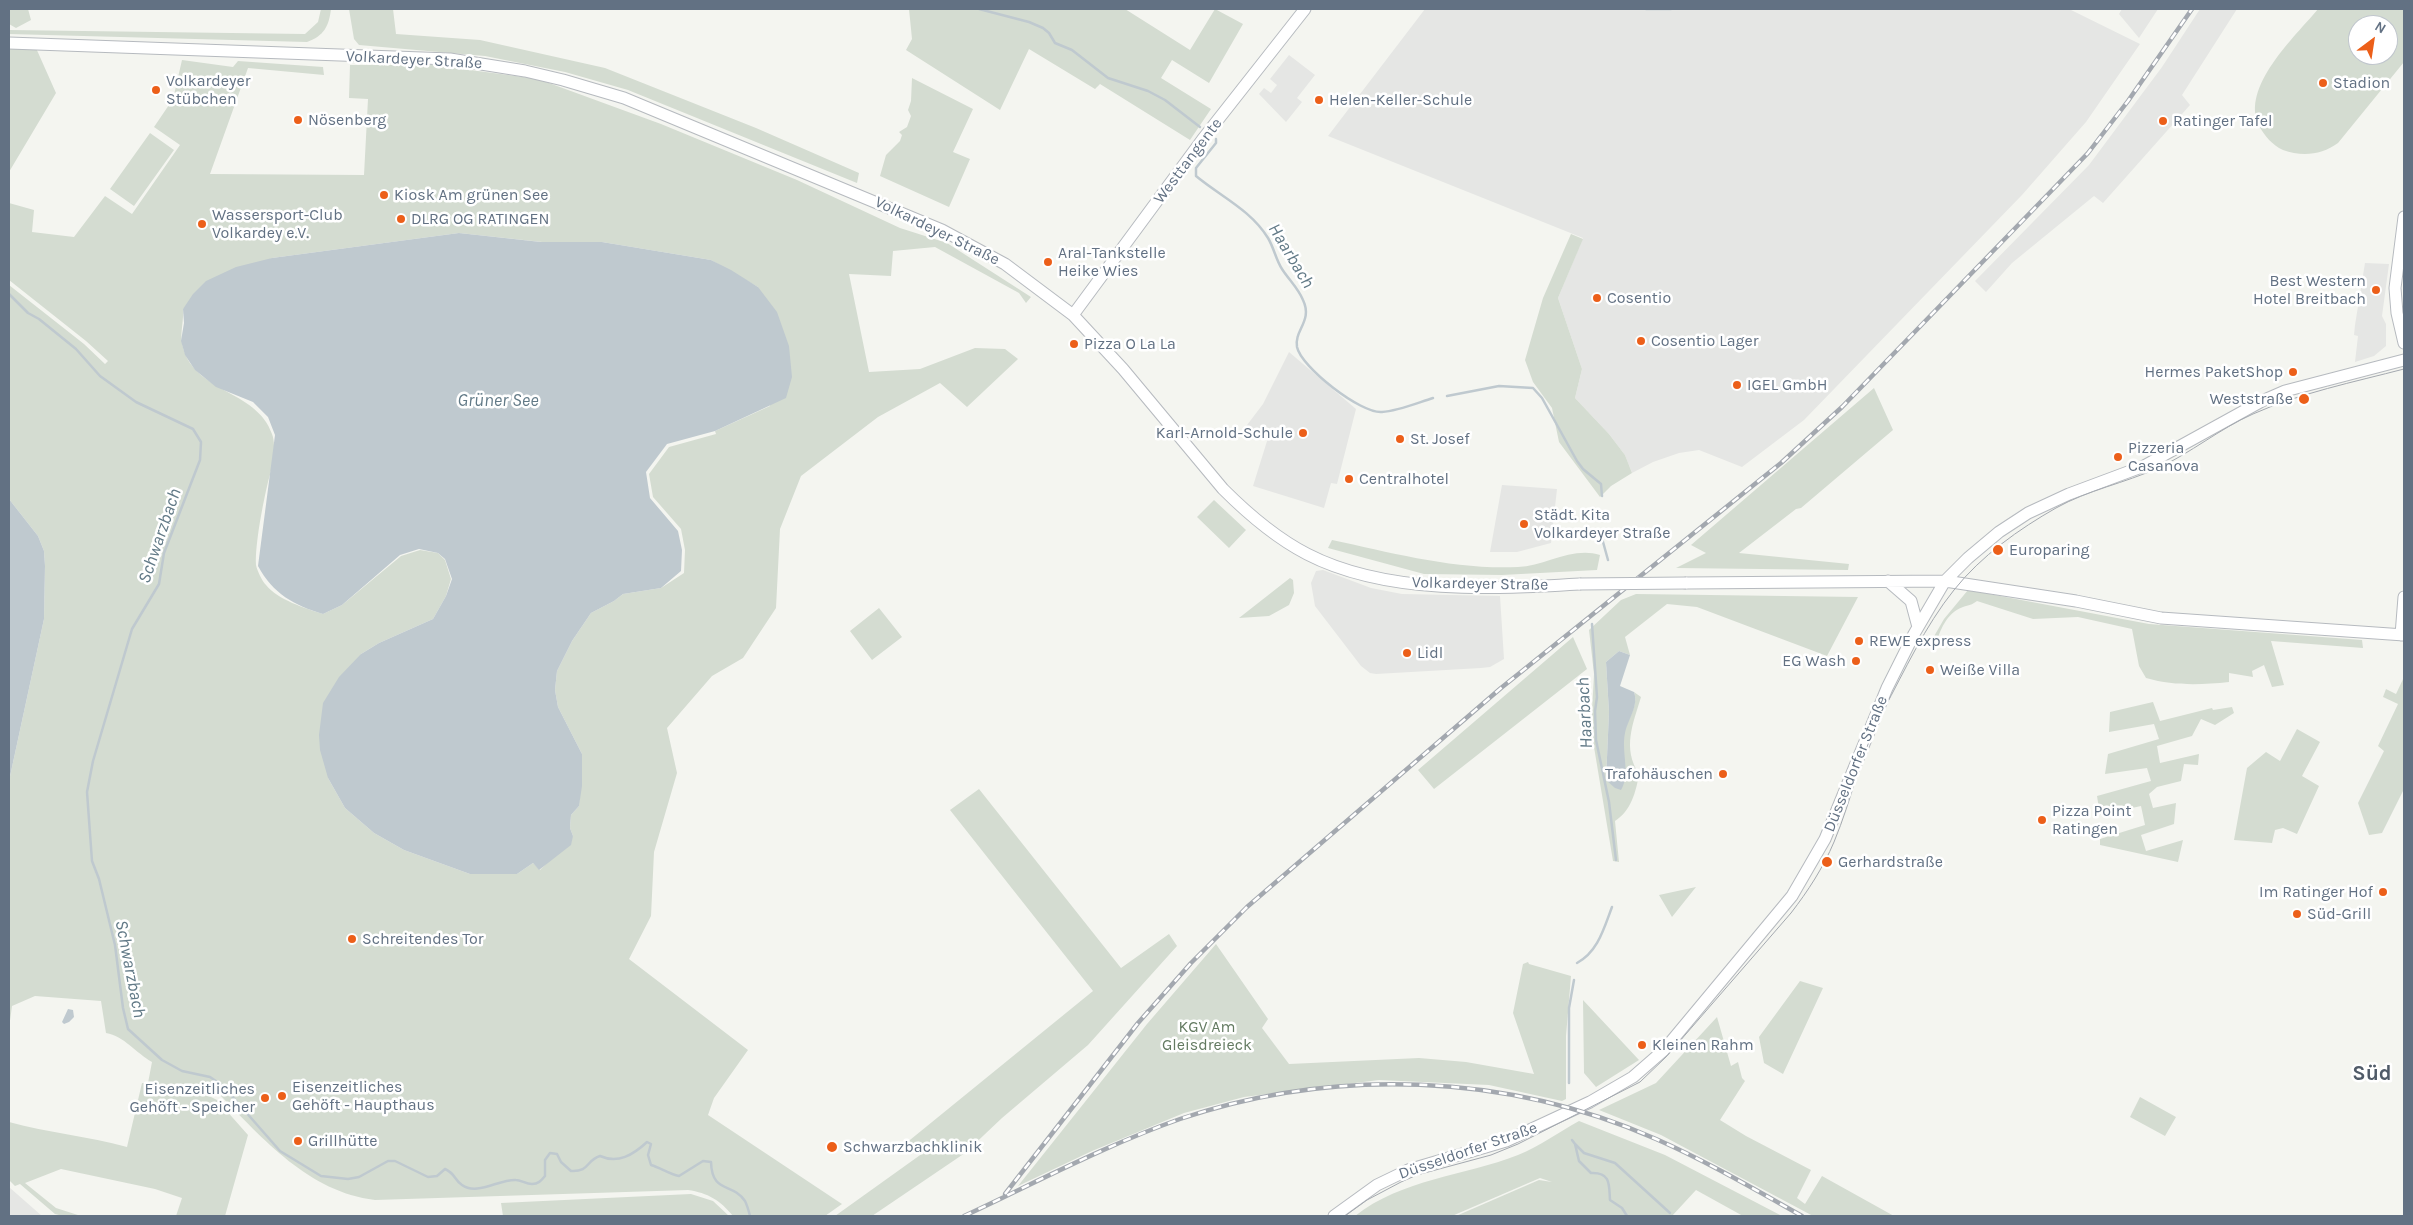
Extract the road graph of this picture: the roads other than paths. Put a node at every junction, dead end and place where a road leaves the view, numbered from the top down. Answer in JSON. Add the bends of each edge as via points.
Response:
{"nodes":[{"id":1,"x":1305,"y":9,"type":"edge"},
{"id":2,"x":9,"y":43,"type":"edge"},
{"id":3,"x":2404,"y":217,"type":"edge"},
{"id":4,"x":1073,"y":315,"type":"junction"},
{"id":5,"x":2404,"y":343,"type":"edge"},
{"id":6,"x":2404,"y":360,"type":"edge"},
{"id":7,"x":1888,"y":582,"type":"junction"},
{"id":8,"x":1945,"y":582,"type":"junction"},
{"id":9,"x":2404,"y":597,"type":"edge"},
{"id":10,"x":1918,"y":627,"type":"junction"},
{"id":11,"x":2403,"y":635,"type":"edge"},
{"id":12,"x":1334,"y":1216,"type":"edge"}],
"edges":[{"from":1,"to":4,"type":"main road","name":"Westtangente","via":[[1202,140]]},
{"from":2,"to":4,"type":"main road","name":"Volkardeyer Straße","via":[[450,59],[563,80],[679,119],[942,230],[1005,264]]},
{"from":3,"to":5,"type":"main road","via":[[2395,288]]},
{"from":4,"to":7,"type":"main road","name":"Volkardeyer Straße","bridge":true,"via":[[1123,369],[1223,489],[1249,513],[1307,554],[1355,572],[1405,584],[1471,587]]},
{"from":6,"to":8,"type":"main road","name":"Düsseldorfer Straße","via":[[2285,391],[2144,466],[2028,513],[1999,532]]},
{"from":7,"to":8,"type":"main road","name":"Volkardeyer Straße"},
{"from":7,"to":10,"type":"main road","via":[[1911,601]]},
{"from":8,"to":10,"type":"main road","name":"Düsseldorfer Straße"},
{"from":8,"to":11,"type":"main road","via":[[2076,601],[2161,618]]},
{"from":9,"to":11,"type":"main road"},
{"from":10,"to":12,"type":"main road","name":"Düsseldorfer Straße","via":[[1886,688],[1825,839],[1801,881],[1762,934],[1664,1050],[1633,1078],[1590,1102],[1506,1141],[1408,1170],[1377,1185]]}]}
